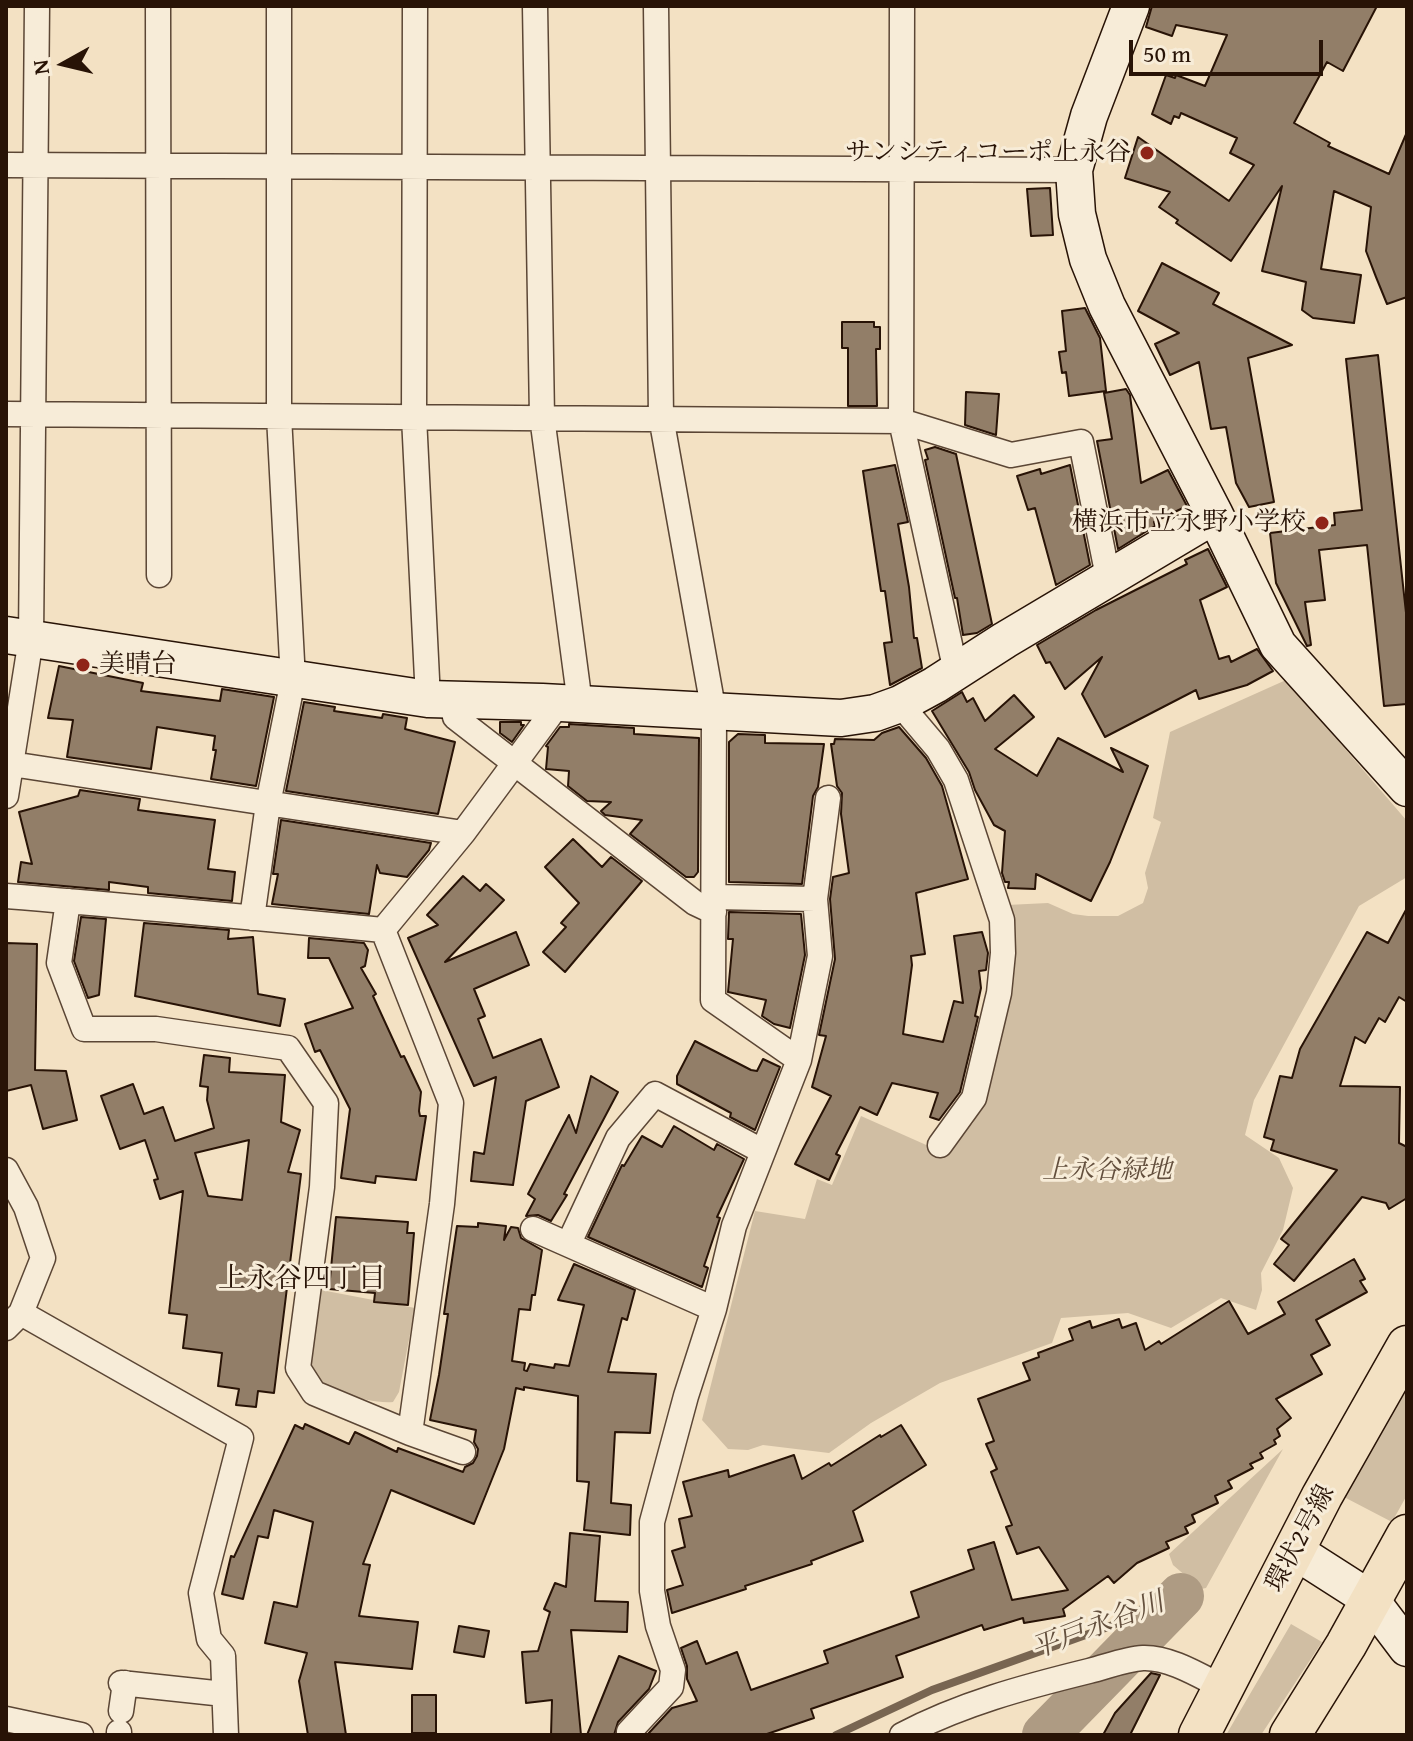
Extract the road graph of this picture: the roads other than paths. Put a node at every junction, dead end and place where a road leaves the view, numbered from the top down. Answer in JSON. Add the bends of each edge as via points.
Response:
{"nodes":[{"id":1,"x":37,"y":6,"type":"edge"},
{"id":2,"x":158,"y":6,"type":"edge"},
{"id":3,"x":279,"y":6,"type":"edge"},
{"id":4,"x":415,"y":6,"type":"edge"},
{"id":5,"x":535,"y":6,"type":"edge"},
{"id":6,"x":656,"y":6,"type":"edge"},
{"id":7,"x":902,"y":6,"type":"edge"},
{"id":8,"x":1131,"y":6,"type":"edge"},
{"id":9,"x":6,"y":165,"type":"edge"},
{"id":10,"x":35,"y":165,"type":"junction"},
{"id":11,"x":158,"y":166,"type":"junction"},
{"id":12,"x":279,"y":166,"type":"junction"},
{"id":13,"x":415,"y":167,"type":"junction"},
{"id":14,"x":537,"y":168,"type":"junction"},
{"id":15,"x":659,"y":168,"type":"junction"},
{"id":16,"x":901,"y":168,"type":"junction"},
{"id":17,"x":1074,"y":170,"type":"junction"},
{"id":18,"x":6,"y":414,"type":"edge"},
{"id":19,"x":33,"y":414,"type":"junction"},
{"id":20,"x":158,"y":415,"type":"junction"},
{"id":21,"x":279,"y":416,"type":"junction"},
{"id":22,"x":414,"y":417,"type":"junction"},
{"id":23,"x":542,"y":417,"type":"junction"},
{"id":24,"x":661,"y":417,"type":"junction"},
{"id":25,"x":901,"y":421,"type":"junction"},
{"id":26,"x":1215,"y":515,"type":"junction"},
{"id":27,"x":159,"y":575,"type":"dead end"},
{"id":28,"x":1108,"y":577,"type":"junction"},
{"id":29,"x":19,"y":637,"type":"edge"},
{"id":30,"x":956,"y":672,"type":"junction"},
{"id":31,"x":293,"y":680,"type":"junction"},
{"id":32,"x":440,"y":700,"type":"junction"},
{"id":33,"x":569,"y":704,"type":"junction"},
{"id":34,"x":900,"y":704,"type":"junction"},
{"id":35,"x":714,"y":713,"type":"junction"},
{"id":36,"x":515,"y":762,"type":"junction"},
{"id":37,"x":8,"y":766,"type":"edge"},
{"id":38,"x":1407,"y":788,"type":"edge"},
{"id":39,"x":6,"y":796,"type":"edge"},
{"id":40,"x":828,"y":798,"type":"dead end"},
{"id":41,"x":268,"y":804,"type":"junction"},
{"id":42,"x":463,"y":833,"type":"junction"},
{"id":43,"x":6,"y":896,"type":"edge"},
{"id":44,"x":815,"y":899,"type":"junction"},
{"id":45,"x":68,"y":901,"type":"junction"},
{"id":46,"x":714,"y":904,"type":"junction"},
{"id":47,"x":252,"y":918,"type":"junction"},
{"id":48,"x":383,"y":930,"type":"junction"},
{"id":49,"x":799,"y":1060,"type":"junction"},
{"id":50,"x":940,"y":1145,"type":"dead end"},
{"id":51,"x":762,"y":1151,"type":"junction"},
{"id":52,"x":6,"y":1170,"type":"edge"},
{"id":53,"x":533,"y":1229,"type":"dead end"},
{"id":54,"x":569,"y":1243,"type":"junction"},
{"id":55,"x":714,"y":1309,"type":"junction"},
{"id":56,"x":14,"y":1320,"type":"edge"},
{"id":57,"x":1407,"y":1346,"type":"edge"},
{"id":58,"x":410,"y":1433,"type":"junction"},
{"id":59,"x":463,"y":1452,"type":"dead end"},
{"id":60,"x":1407,"y":1535,"type":"edge"},
{"id":61,"x":1295,"y":1551,"type":"junction"},
{"id":62,"x":1370,"y":1599,"type":"junction"},
{"id":63,"x":1407,"y":1648,"type":"edge"},
{"id":64,"x":1224,"y":1688,"type":"junction"},
{"id":65,"x":224,"y":1694,"type":"junction"},
{"id":66,"x":6,"y":1719,"type":"edge"},
{"id":67,"x":120,"y":1726,"type":"edge"},
{"id":68,"x":629,"y":1732,"type":"dead end"},
{"id":69,"x":81,"y":1735,"type":"edge"},
{"id":70,"x":226,"y":1735,"type":"edge"},
{"id":71,"x":902,"y":1735,"type":"edge"},
{"id":72,"x":1199,"y":1735,"type":"edge"},
{"id":73,"x":1290,"y":1735,"type":"edge"}],
"edges":[{"from":1,"to":10,"type":"street"},
{"from":2,"to":11,"type":"street"},
{"from":3,"to":12,"type":"street"},
{"from":4,"to":13,"type":"street"},
{"from":5,"to":14,"type":"street"},
{"from":6,"to":15,"type":"street"},
{"from":7,"to":16,"type":"street"},
{"from":8,"to":17,"type":"street"},
{"from":9,"to":10,"type":"street"},
{"from":10,"to":11,"type":"street"},
{"from":10,"to":19,"type":"street"},
{"from":11,"to":12,"type":"street"},
{"from":11,"to":20,"type":"street"},
{"from":12,"to":13,"type":"street"},
{"from":12,"to":21,"type":"street"},
{"from":13,"to":14,"type":"street"},
{"from":13,"to":22,"type":"street"},
{"from":14,"to":15,"type":"street"},
{"from":14,"to":23,"type":"street"},
{"from":15,"to":16,"type":"street"},
{"from":15,"to":24,"type":"street"},
{"from":16,"to":17,"type":"street"},
{"from":16,"to":25,"type":"street"},
{"from":17,"to":26,"type":"street","via":[[1082,240],[1107,306]]},
{"from":18,"to":19,"type":"street"},
{"from":19,"to":20,"type":"street"},
{"from":19,"to":29,"type":"street"},
{"from":20,"to":21,"type":"street"},
{"from":20,"to":27,"type":"street"},
{"from":21,"to":22,"type":"street"},
{"from":21,"to":31,"type":"street"},
{"from":22,"to":23,"type":"street"},
{"from":22,"to":32,"type":"street"},
{"from":23,"to":24,"type":"street"},
{"from":23,"to":33,"type":"street"},
{"from":24,"to":25,"type":"street"},
{"from":24,"to":35,"type":"street"},
{"from":25,"to":28,"type":"street","via":[[1011,455],[1081,442]]},
{"from":25,"to":30,"type":"street"},
{"from":26,"to":28,"type":"street"},
{"from":26,"to":38,"type":"street","via":[[1278,645]]},
{"from":28,"to":30,"type":"street"},
{"from":29,"to":31,"type":"street"},
{"from":29,"to":37,"type":"street"},
{"from":30,"to":34,"type":"street"},
{"from":31,"to":32,"type":"street"},
{"from":31,"to":41,"type":"street"},
{"from":32,"to":33,"type":"street"},
{"from":32,"to":36,"type":"street"},
{"from":33,"to":35,"type":"street"},
{"from":33,"to":36,"type":"street"},
{"from":34,"to":35,"type":"street","via":[[841,718]]},
{"from":34,"to":50,"type":"street","via":[[956,780],[1002,920],[999,993],[974,1098]]},
{"from":35,"to":46,"type":"street"},
{"from":36,"to":42,"type":"street"},
{"from":36,"to":46,"type":"street","via":[[695,903]]},
{"from":37,"to":39,"type":"street"},
{"from":37,"to":41,"type":"street"},
{"from":40,"to":44,"type":"street"},
{"from":41,"to":42,"type":"street"},
{"from":41,"to":47,"type":"street"},
{"from":42,"to":48,"type":"street"},
{"from":43,"to":45,"type":"street"},
{"from":44,"to":46,"type":"street"},
{"from":44,"to":49,"type":"street","via":[[820,956]]},
{"from":45,"to":47,"type":"street"},
{"from":45,"to":58,"type":"street","via":[[59,963],[84,1029],[156,1029],[288,1048],[326,1103],[322,1187],[298,1368],[314,1393]]},
{"from":46,"to":49,"type":"street","via":[[713,1000]]},
{"from":47,"to":48,"type":"street"},
{"from":48,"to":58,"type":"street","via":[[451,1103]]},
{"from":49,"to":51,"type":"street"},
{"from":51,"to":54,"type":"street","via":[[655,1094],[618,1138]]},
{"from":51,"to":55,"type":"street","via":[[734,1226]]},
{"from":52,"to":56,"type":"street","via":[[26,1207],[43,1258]]},
{"from":53,"to":54,"type":"street"},
{"from":54,"to":55,"type":"street"},
{"from":55,"to":68,"type":"street","via":[[652,1522],[652,1591],[673,1670],[671,1687]]},
{"from":56,"to":65,"type":"street","via":[[241,1438],[201,1593],[209,1639],[223,1656]]},
{"from":57,"to":61,"type":"main road","name":"環状2号線"},
{"from":58,"to":59,"type":"street"},
{"from":60,"to":62,"type":"main road"},
{"from":61,"to":62,"type":"street"},
{"from":61,"to":64,"type":"main road","name":"環状2号線"},
{"from":62,"to":63,"type":"street"},
{"from":62,"to":73,"type":"main road"},
{"from":64,"to":71,"type":"street","via":[[1181,1667],[1143,1658],[941,1715]]},
{"from":64,"to":72,"type":"main road","name":"環状2号線"},
{"from":65,"to":67,"type":"street","via":[[123,1683]]},
{"from":65,"to":70,"type":"street"},
{"from":66,"to":69,"type":"street"}]}
